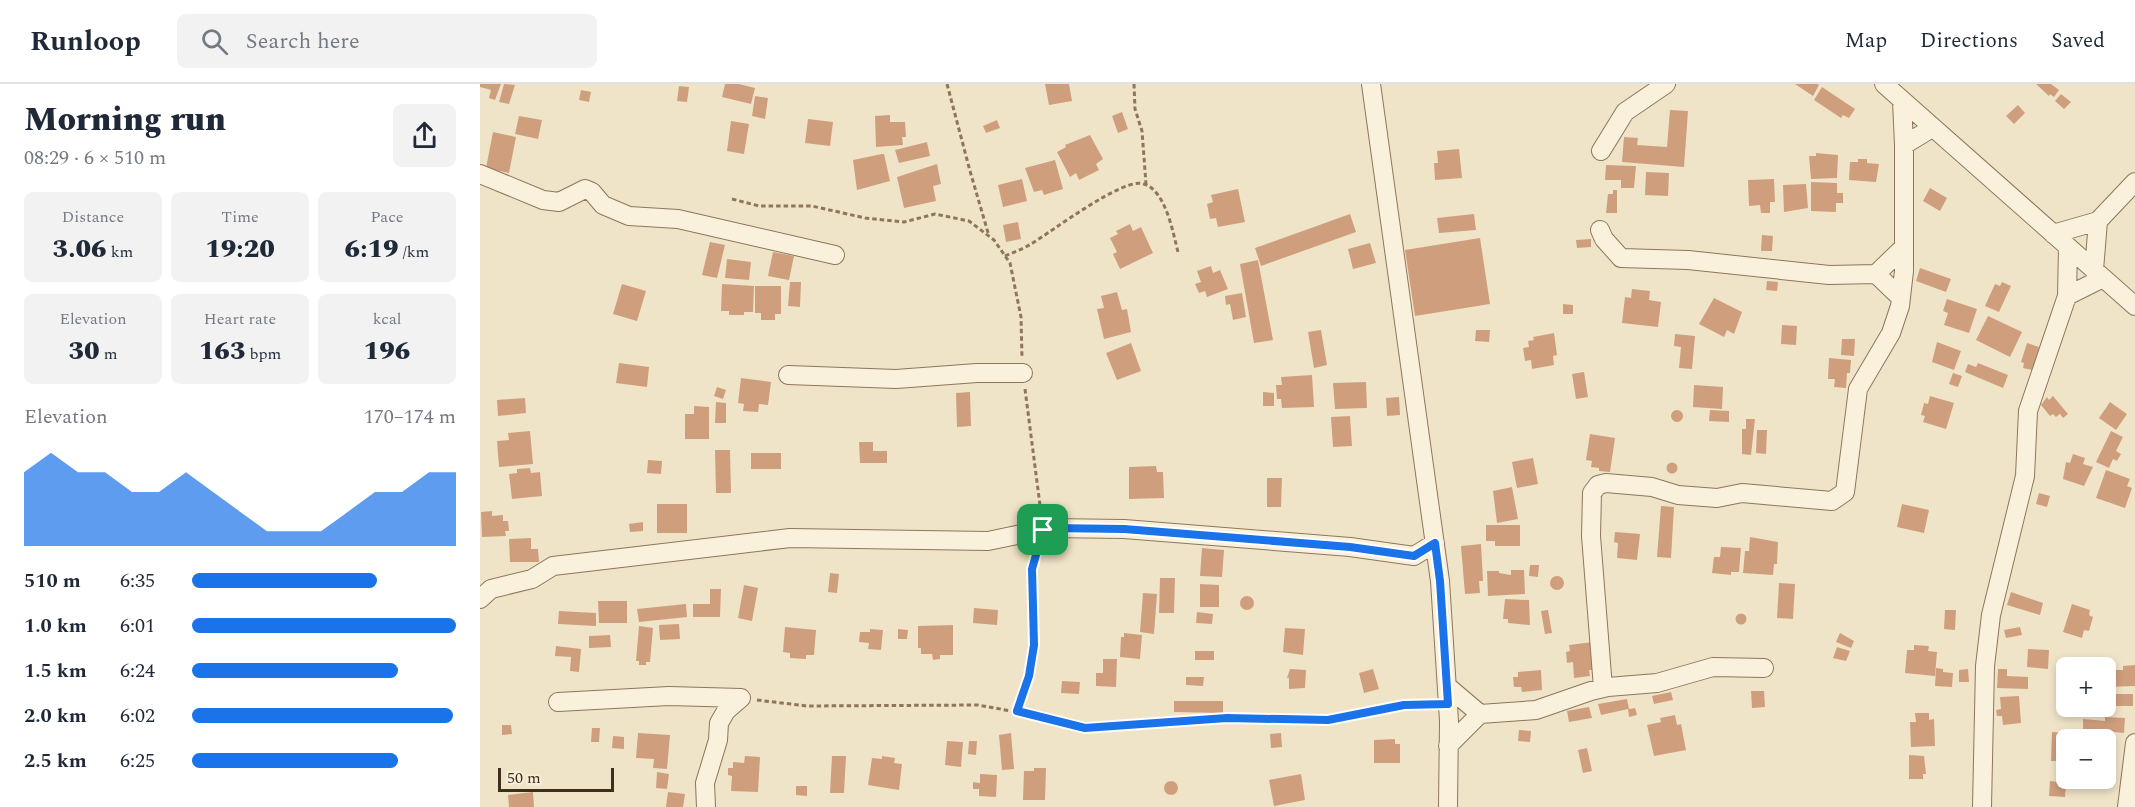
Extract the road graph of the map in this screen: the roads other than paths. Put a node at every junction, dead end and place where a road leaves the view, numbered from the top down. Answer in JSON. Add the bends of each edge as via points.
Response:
{"nodes":[{"id":1,"x":1371,"y":84,"type":"edge"},
{"id":2,"x":1666,"y":84,"type":"edge"},
{"id":3,"x":1884,"y":84,"type":"edge"},
{"id":4,"x":1902,"y":101,"type":"junction"},
{"id":5,"x":1932,"y":128,"type":"junction"},
{"id":6,"x":1904,"y":145,"type":"junction"},
{"id":7,"x":1601,"y":151,"type":"dead end"},
{"id":8,"x":480,"y":174,"type":"edge"},
{"id":9,"x":2135,"y":182,"type":"edge"},
{"id":10,"x":2097,"y":221,"type":"junction"},
{"id":11,"x":1600,"y":230,"type":"dead end"},
{"id":12,"x":2053,"y":234,"type":"junction"},
{"id":13,"x":1904,"y":247,"type":"junction"},
{"id":14,"x":2068,"y":247,"type":"junction"},
{"id":15,"x":835,"y":255,"type":"dead end"},
{"id":16,"x":1876,"y":274,"type":"junction"},
{"id":17,"x":2098,"y":274,"type":"junction"},
{"id":18,"x":2067,"y":296,"type":"junction"},
{"id":19,"x":1901,"y":298,"type":"junction"},
{"id":20,"x":2135,"y":306,"type":"edge"},
{"id":21,"x":1023,"y":373,"type":"road end"},
{"id":22,"x":788,"y":375,"type":"dead end"},
{"id":23,"x":1435,"y":543,"type":"junction"},
{"id":24,"x":480,"y":599,"type":"edge"},
{"id":25,"x":1764,"y":668,"type":"dead end"},
{"id":26,"x":1447,"y":686,"type":"junction"},
{"id":27,"x":1603,"y":687,"type":"junction"},
{"id":28,"x":558,"y":702,"type":"dead end"},
{"id":29,"x":1480,"y":714,"type":"junction"},
{"id":30,"x":2135,"y":743,"type":"edge"},
{"id":31,"x":1448,"y":746,"type":"junction"},
{"id":32,"x":706,"y":807,"type":"edge"},
{"id":33,"x":1448,"y":807,"type":"edge"},
{"id":34,"x":1982,"y":807,"type":"edge"},
{"id":35,"x":2127,"y":807,"type":"edge"}],
"edges":[{"from":1,"to":23,"type":"street"},
{"from":2,"to":7,"type":"street","via":[[1625,112]]},
{"from":3,"to":4,"type":"street"},
{"from":4,"to":5,"type":"street"},
{"from":4,"to":6,"type":"street"},
{"from":5,"to":6,"type":"street"},
{"from":5,"to":12,"type":"street"},
{"from":6,"to":13,"type":"street"},
{"from":8,"to":15,"type":"street","via":[[543,200],[560,202],[585,189],[603,205],[629,216],[678,219]]},
{"from":9,"to":10,"type":"street"},
{"from":10,"to":12,"type":"street"},
{"from":10,"to":17,"type":"street"},
{"from":11,"to":16,"type":"street","via":[[1621,258],[1688,260],[1829,275]]},
{"from":12,"to":14,"type":"street"},
{"from":13,"to":16,"type":"street"},
{"from":13,"to":19,"type":"street"},
{"from":14,"to":17,"type":"street"},
{"from":14,"to":18,"type":"street"},
{"from":16,"to":19,"type":"street"},
{"from":17,"to":18,"type":"street"},
{"from":17,"to":20,"type":"street"},
{"from":18,"to":34,"type":"street","via":[[2028,411],[2025,476],[1991,615],[1985,666]]},
{"from":19,"to":27,"type":"street","via":[[1891,333],[1858,388],[1845,492],[1832,501],[1742,493],[1717,498],[1678,495],[1652,487],[1599,485],[1593,493],[1591,537]]},
{"from":21,"to":22,"type":"street","via":[[896,379]]},
{"from":23,"to":24,"type":"street","via":[[1414,556],[1350,547],[1124,529],[1043,530],[988,541],[790,538],[553,566],[532,579],[491,588]]},
{"from":23,"to":26,"type":"street"},
{"from":25,"to":27,"type":"street","via":[[1713,667],[1657,683]]},
{"from":26,"to":29,"type":"street"},
{"from":26,"to":31,"type":"street"},
{"from":27,"to":29,"type":"street","via":[[1536,710]]},
{"from":28,"to":32,"type":"street","via":[[669,696],[741,698],[719,723],[718,741],[705,783]]},
{"from":29,"to":31,"type":"street"},
{"from":30,"to":35,"type":"street"},
{"from":31,"to":33,"type":"street"}]}
